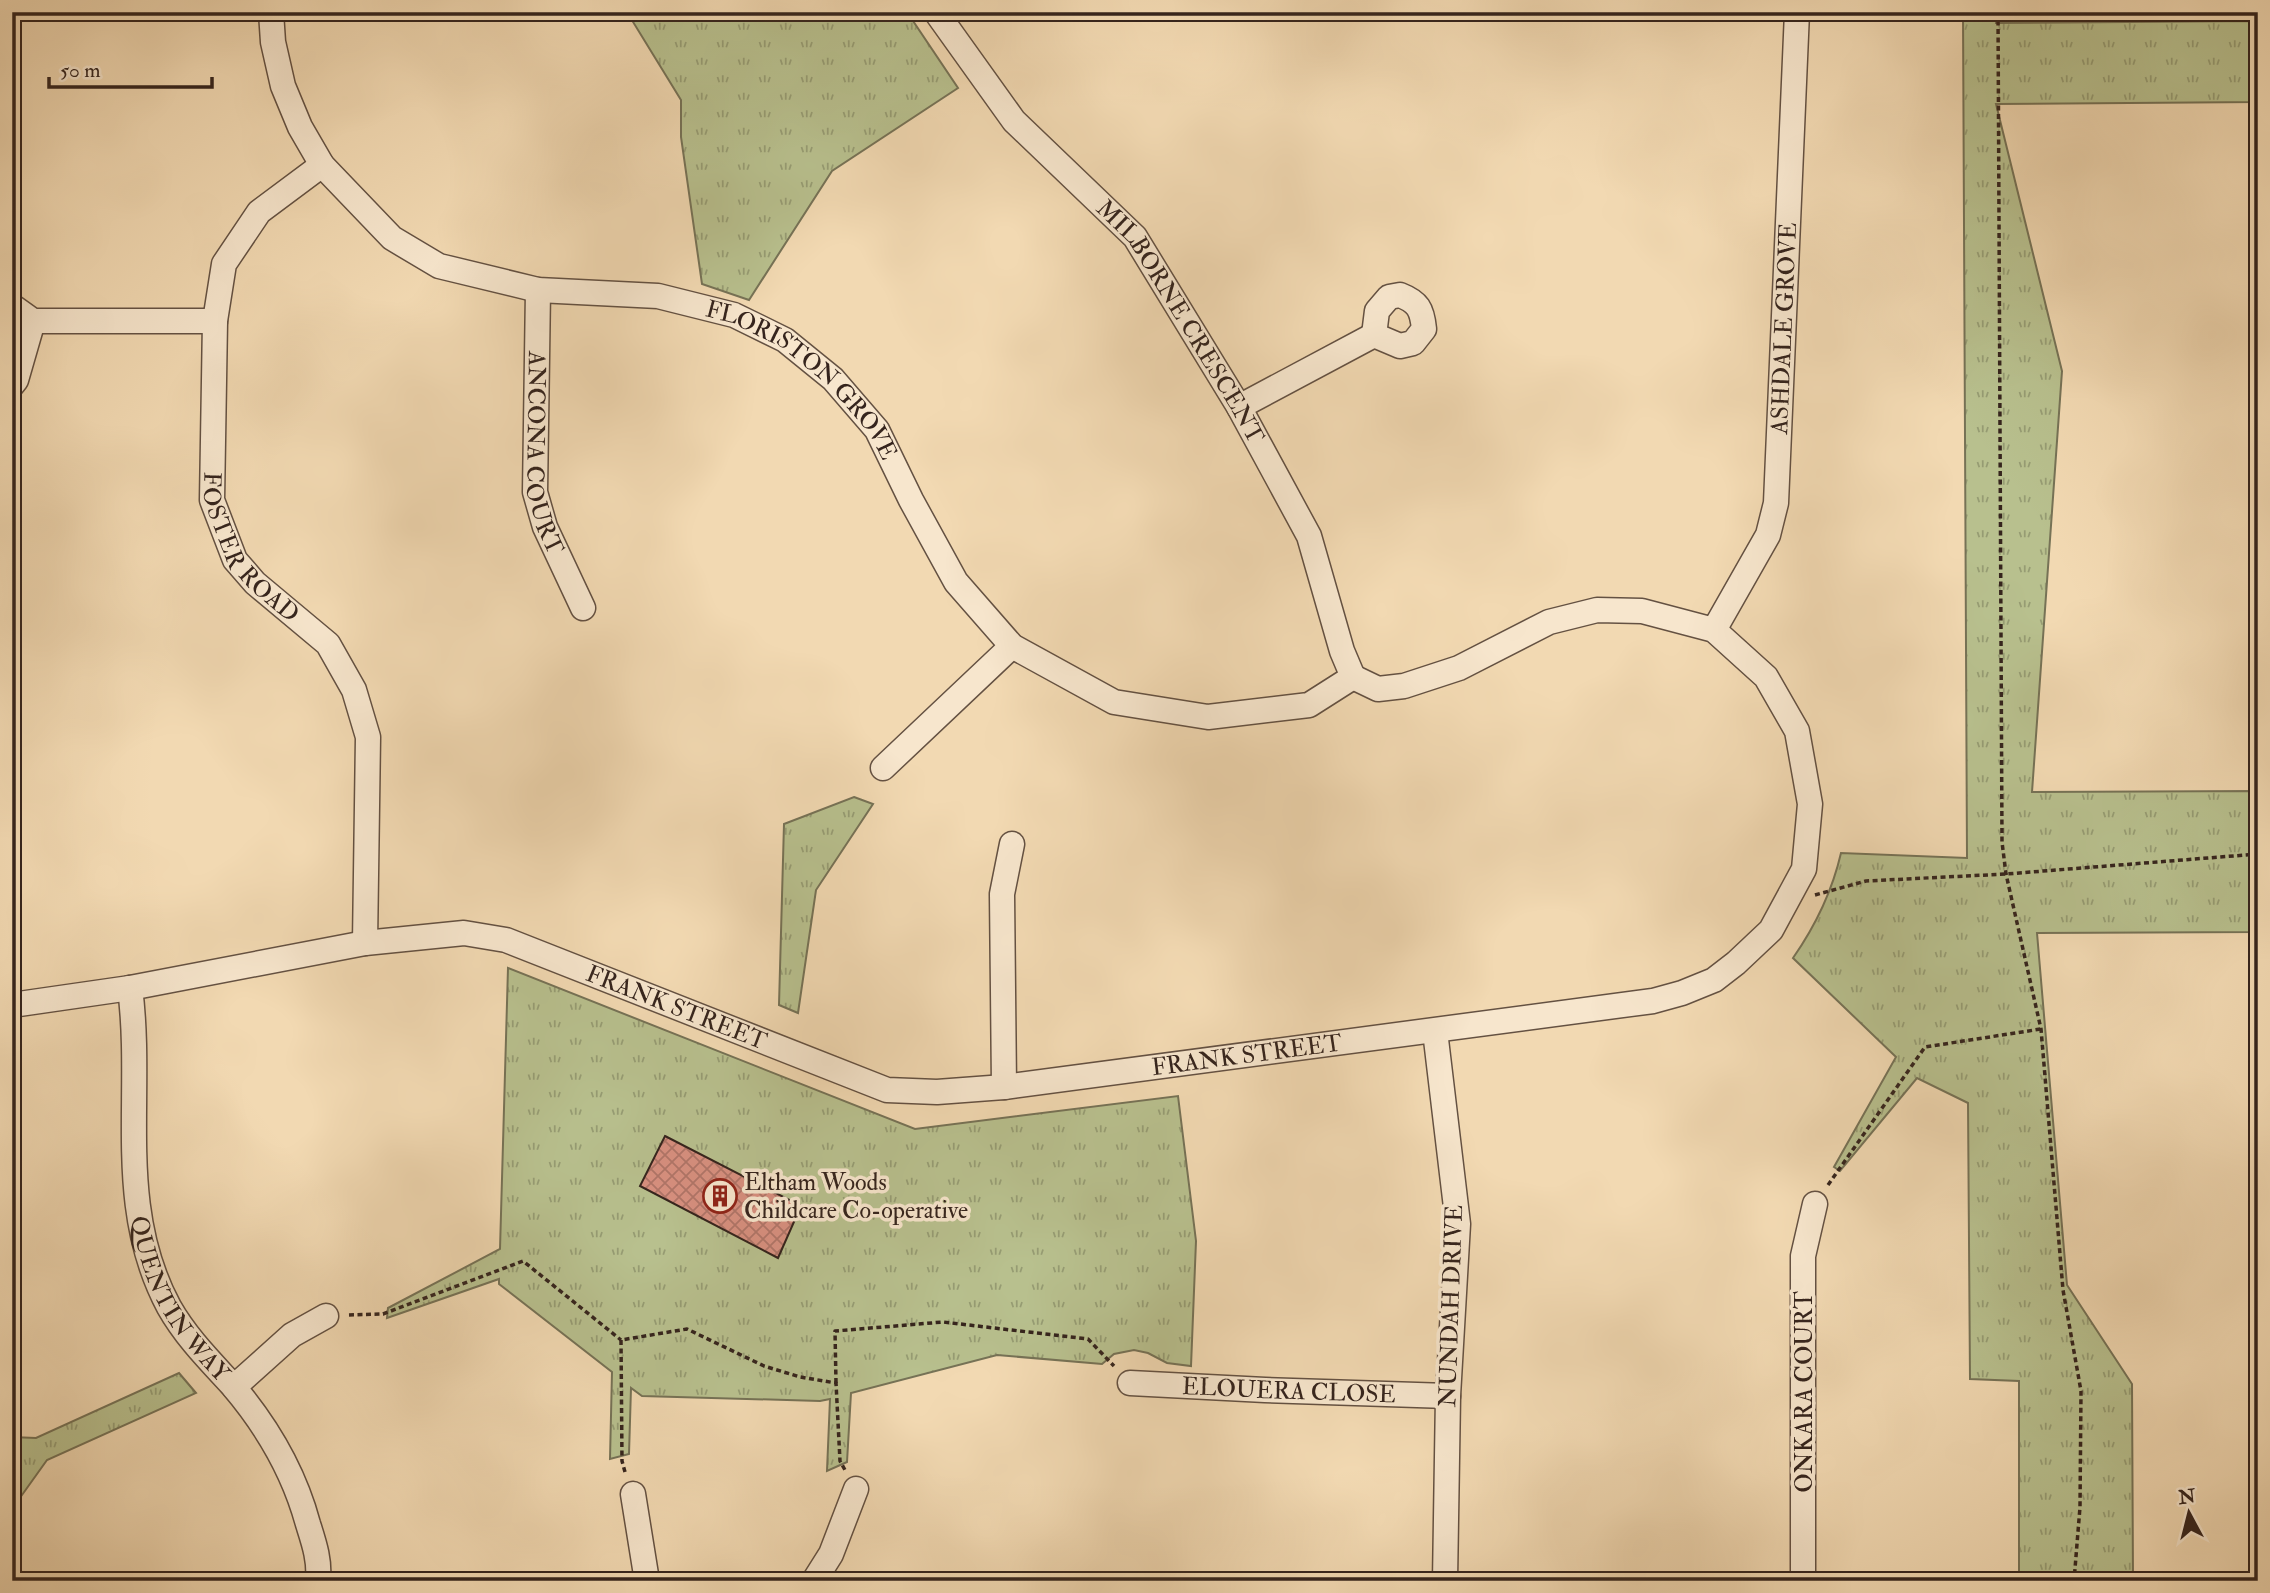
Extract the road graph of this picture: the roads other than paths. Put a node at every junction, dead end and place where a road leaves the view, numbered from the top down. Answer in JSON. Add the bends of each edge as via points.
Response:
{"nodes":[{"id":1,"x":271,"y":12,"type":"edge"},
{"id":2,"x":936,"y":12,"type":"edge"},
{"id":3,"x":1797,"y":12,"type":"edge"},
{"id":4,"x":322,"y":165,"type":"junction"},
{"id":5,"x":538,"y":290,"type":"junction"},
{"id":6,"x":12,"y":306,"type":"edge"},
{"id":7,"x":33,"y":321,"type":"junction"},
{"id":8,"x":215,"y":321,"type":"junction"},
{"id":9,"x":1374,"y":335,"type":"dead end"},
{"id":10,"x":12,"y":385,"type":"edge"},
{"id":11,"x":1239,"y":407,"type":"junction"},
{"id":12,"x":583,"y":608,"type":"dead end"},
{"id":13,"x":1714,"y":631,"type":"junction"},
{"id":14,"x":1012,"y":646,"type":"junction"},
{"id":15,"x":1353,"y":677,"type":"junction"},
{"id":16,"x":883,"y":768,"type":"dead end"},
{"id":17,"x":1012,"y":844,"type":"dead end"},
{"id":18,"x":365,"y":943,"type":"junction"},
{"id":19,"x":130,"y":988,"type":"junction"},
{"id":20,"x":12,"y":1005,"type":"edge"},
{"id":21,"x":1435,"y":1031,"type":"junction"},
{"id":22,"x":1004,"y":1087,"type":"junction"},
{"id":23,"x":1815,"y":1204,"type":"road end"},
{"id":24,"x":326,"y":1316,"type":"road end"},
{"id":25,"x":1130,"y":1383,"type":"road end"},
{"id":26,"x":233,"y":1387,"type":"junction"},
{"id":27,"x":1448,"y":1396,"type":"junction"},
{"id":28,"x":856,"y":1489,"type":"road end"},
{"id":29,"x":633,"y":1494,"type":"road end"},
{"id":30,"x":318,"y":1581,"type":"edge"},
{"id":31,"x":647,"y":1581,"type":"edge"},
{"id":32,"x":814,"y":1581,"type":"edge"},
{"id":33,"x":1445,"y":1581,"type":"edge"},
{"id":34,"x":1803,"y":1581,"type":"edge"}],
"edges":[{"from":1,"to":4,"type":"street","name":"FLORISTON GROVE","via":[[283,86]]},
{"from":2,"to":11,"type":"street","name":"MILBORNE CRESCENT","via":[[1014,121],[1135,237]]},
{"from":3,"to":13,"type":"street","name":"ASHDALE GROVE","via":[[1776,503],[1768,536]]},
{"from":4,"to":5,"type":"street","name":"FLORISTON GROVE","via":[[392,238],[439,266]]},
{"from":4,"to":8,"type":"street","name":"FOSTER ROAD","via":[[259,212],[224,264]]},
{"from":5,"to":12,"type":"street","name":"ANCONA COURT","via":[[535,492],[545,527]]},
{"from":5,"to":14,"type":"street","name":"FLORISTON GROVE","via":[[658,296],[734,315],[785,340],[833,379],[877,430],[956,582]]},
{"from":6,"to":7,"type":"street"},
{"from":7,"to":8,"type":"street"},
{"from":7,"to":10,"type":"street"},
{"from":8,"to":18,"type":"street","name":"FOSTER ROAD","via":[[212,500],[235,560],[255,583],[328,644],[354,690],[368,737]]},
{"from":9,"to":11,"type":"street"},
{"from":11,"to":15,"type":"street","name":"MILBORNE CRESCENT","via":[[1310,536]]},
{"from":13,"to":15,"type":"street","name":"FRANK STREET","via":[[1642,611],[1597,610],[1549,622],[1459,668],[1405,686],[1378,690]]},
{"from":13,"to":21,"type":"street","name":"FRANK STREET","via":[[1766,677],[1797,731],[1810,804],[1804,869],[1772,930],[1714,979],[1682,993]]},
{"from":14,"to":15,"type":"street","name":"FLORISTON GROVE","via":[[1114,702],[1208,717],[1309,705]]},
{"from":14,"to":16,"type":"street"},
{"from":17,"to":22,"type":"street","via":[[1002,894]]},
{"from":18,"to":19,"type":"street","name":"FRANK STREET"},
{"from":18,"to":22,"type":"street","name":"FRANK STREET","via":[[464,933],[506,940],[887,1090]]},
{"from":19,"to":20,"type":"street","name":"FRANK STREET"},
{"from":19,"to":26,"type":"street","name":"QUENTIN WAY","via":[[135,1023],[134,1181],[142,1240],[169,1306],[192,1342]]},
{"from":21,"to":22,"type":"street","name":"FRANK STREET"},
{"from":21,"to":27,"type":"street","name":"NUNDAH DRIVE","via":[[1458,1224]]},
{"from":23,"to":34,"type":"street","name":"ONKARA COURT","via":[[1803,1256]]},
{"from":24,"to":26,"type":"street","via":[[292,1335]]},
{"from":25,"to":27,"type":"street","name":"ELOUERA CLOSE"},
{"from":26,"to":30,"type":"street","name":"QUENTIN WAY","via":[[273,1439],[300,1494],[320,1564]]},
{"from":27,"to":33,"type":"street","name":"NUNDAH DRIVE"},
{"from":28,"to":32,"type":"street","via":[[831,1554]]},
{"from":29,"to":31,"type":"street"}]}
